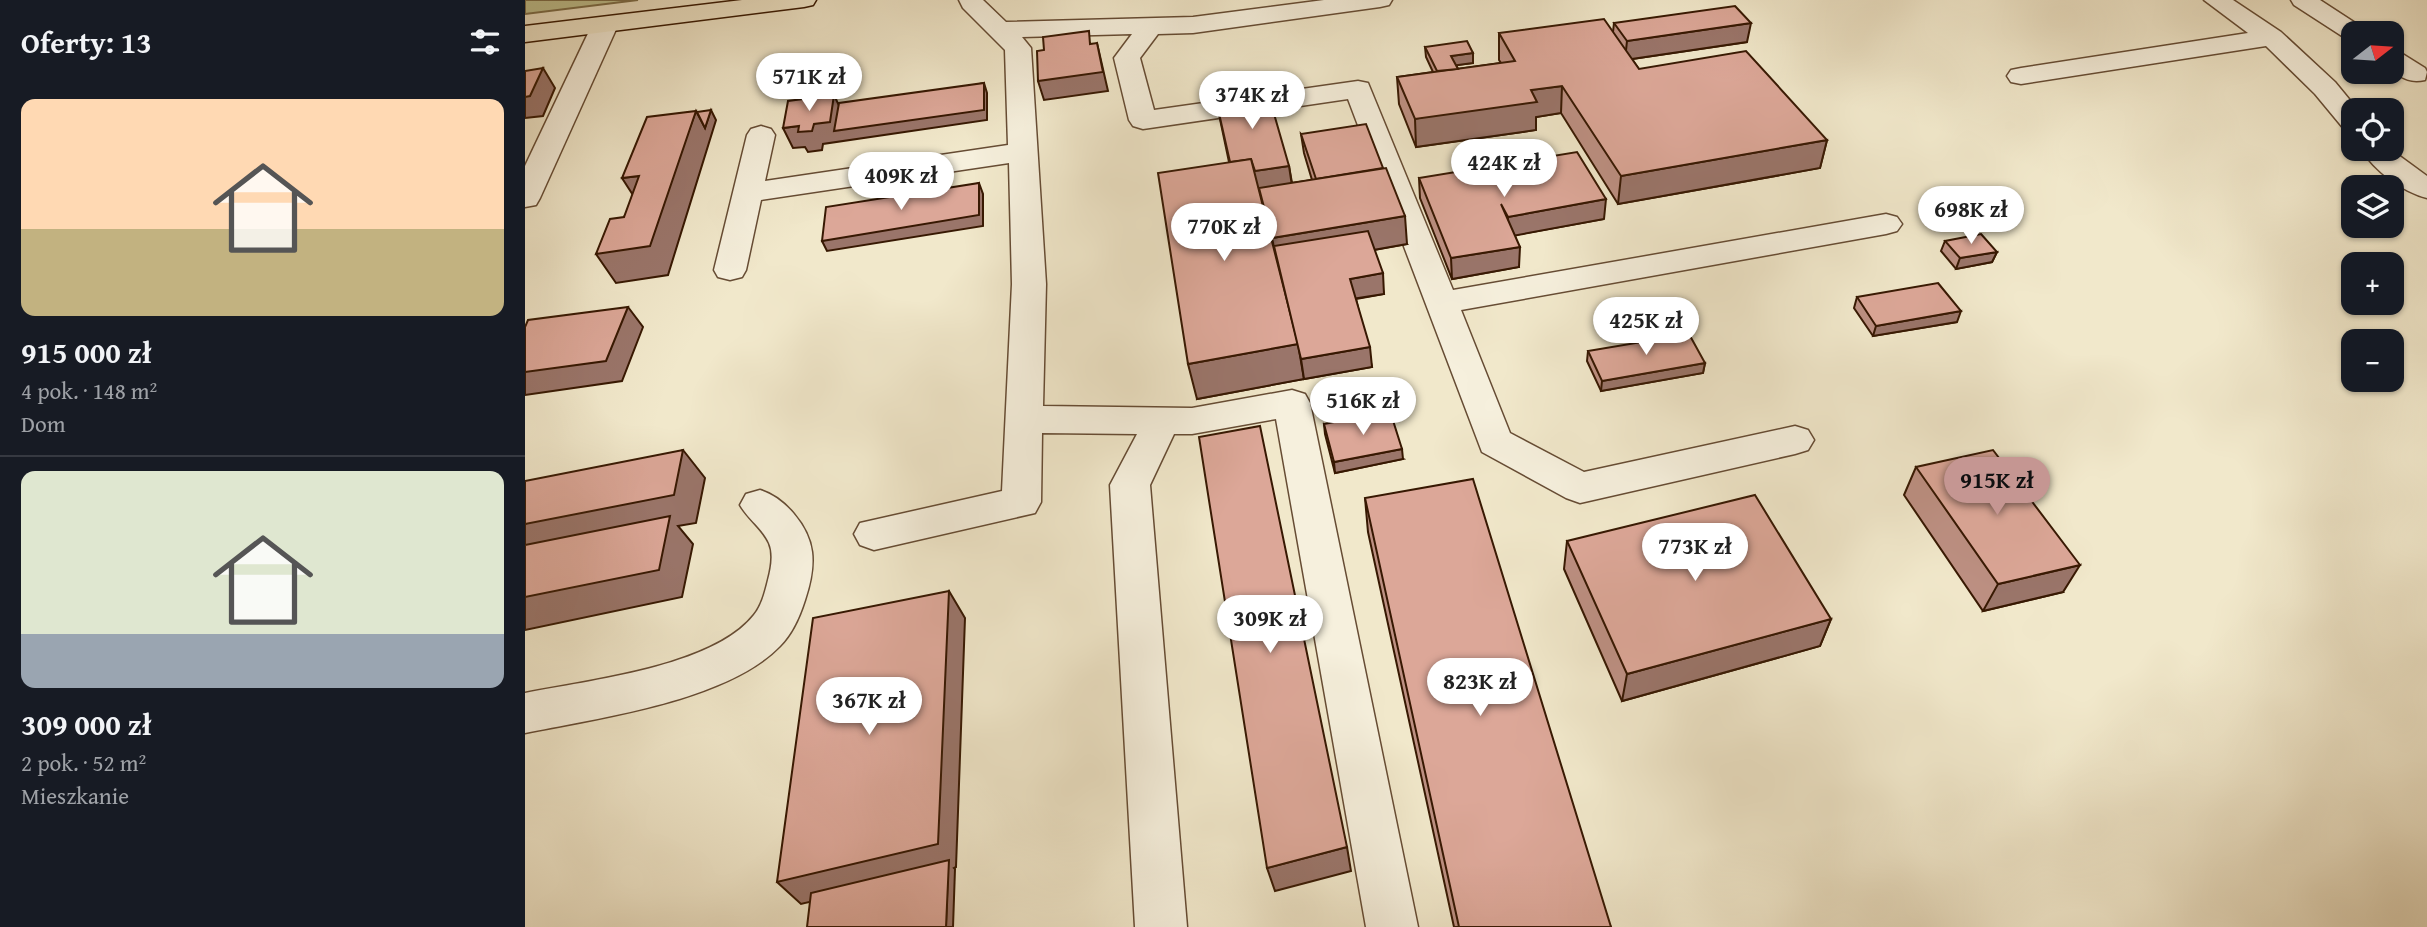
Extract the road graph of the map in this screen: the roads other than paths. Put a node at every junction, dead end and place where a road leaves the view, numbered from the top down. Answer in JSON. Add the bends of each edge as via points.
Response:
{"nodes":[{"id":1,"x":804,"y":0,"type":"edge"},
{"id":2,"x":971,"y":0,"type":"edge"},
{"id":3,"x":1380,"y":0,"type":"edge"},
{"id":4,"x":2216,"y":0,"type":"edge"},
{"id":5,"x":2303,"y":0,"type":"edge"},
{"id":6,"x":605,"y":24,"type":"junction"},
{"id":7,"x":2341,"y":25,"type":"edge"},
{"id":8,"x":1151,"y":26,"type":"junction"},
{"id":9,"x":998,"y":30,"type":"junction"},
{"id":10,"x":525,"y":34,"type":"edge"},
{"id":11,"x":2272,"y":37,"type":"junction"},
{"id":12,"x":2405,"y":67,"type":"edge"},
{"id":13,"x":2415,"y":74,"type":"dead end"},
{"id":14,"x":2021,"y":76,"type":"dead end"},
{"id":15,"x":2341,"y":107,"type":"edge"},
{"id":16,"x":761,"y":135,"type":"dead end"},
{"id":17,"x":1021,"y":152,"type":"junction"},
{"id":18,"x":2385,"y":161,"type":"edge"},
{"id":19,"x":2427,"y":189,"type":"edge"},
{"id":20,"x":747,"y":193,"type":"junction"},
{"id":21,"x":525,"y":198,"type":"edge"},
{"id":22,"x":1886,"y":224,"type":"dead end"},
{"id":23,"x":730,"y":270,"type":"dead end"},
{"id":24,"x":1441,"y":303,"type":"junction"},
{"id":25,"x":1024,"y":419,"type":"junction"},
{"id":26,"x":1162,"y":421,"type":"junction"},
{"id":27,"x":1795,"y":440,"type":"dead end"},
{"id":28,"x":760,"y":505,"type":"dead end"},
{"id":29,"x":874,"y":534,"type":"dead end"},
{"id":30,"x":525,"y":713,"type":"edge"},
{"id":31,"x":1161,"y":927,"type":"edge"},
{"id":32,"x":1392,"y":927,"type":"edge"}],
"edges":[{"from":1,"to":6,"type":"main road"},
{"from":2,"to":9,"type":"lane"},
{"from":3,"to":8,"type":"lane","via":[[1193,25]]},
{"from":4,"to":11,"type":"lane"},
{"from":5,"to":7,"type":"lane"},
{"from":6,"to":10,"type":"main road"},
{"from":6,"to":21,"type":"lane"},
{"from":8,"to":9,"type":"lane"},
{"from":8,"to":24,"type":"lane","via":[[1127,58],[1143,120],[1358,89]]},
{"from":9,"to":17,"type":"lane","via":[[1017,48]]},
{"from":11,"to":14,"type":"lane"},
{"from":11,"to":15,"type":"lane"},
{"from":12,"to":13,"type":"lane"},
{"from":16,"to":20,"type":"lane"},
{"from":17,"to":20,"type":"lane"},
{"from":17,"to":25,"type":"lane","via":[[1029,284]]},
{"from":18,"to":19,"type":"lane"},
{"from":20,"to":23,"type":"lane"},
{"from":22,"to":24,"type":"lane"},
{"from":24,"to":27,"type":"lane","via":[[1495,442],[1580,488]]},
{"from":25,"to":26,"type":"lane"},
{"from":25,"to":29,"type":"lane","via":[[1021,502]]},
{"from":26,"to":31,"type":"lane","via":[[1130,485]]},
{"from":26,"to":32,"type":"lane","via":[[1192,421],[1292,403]]},
{"from":28,"to":30,"type":"lane","via":[[789,535],[793,568],[781,611],[762,636],[718,664],[675,680]]}]}
